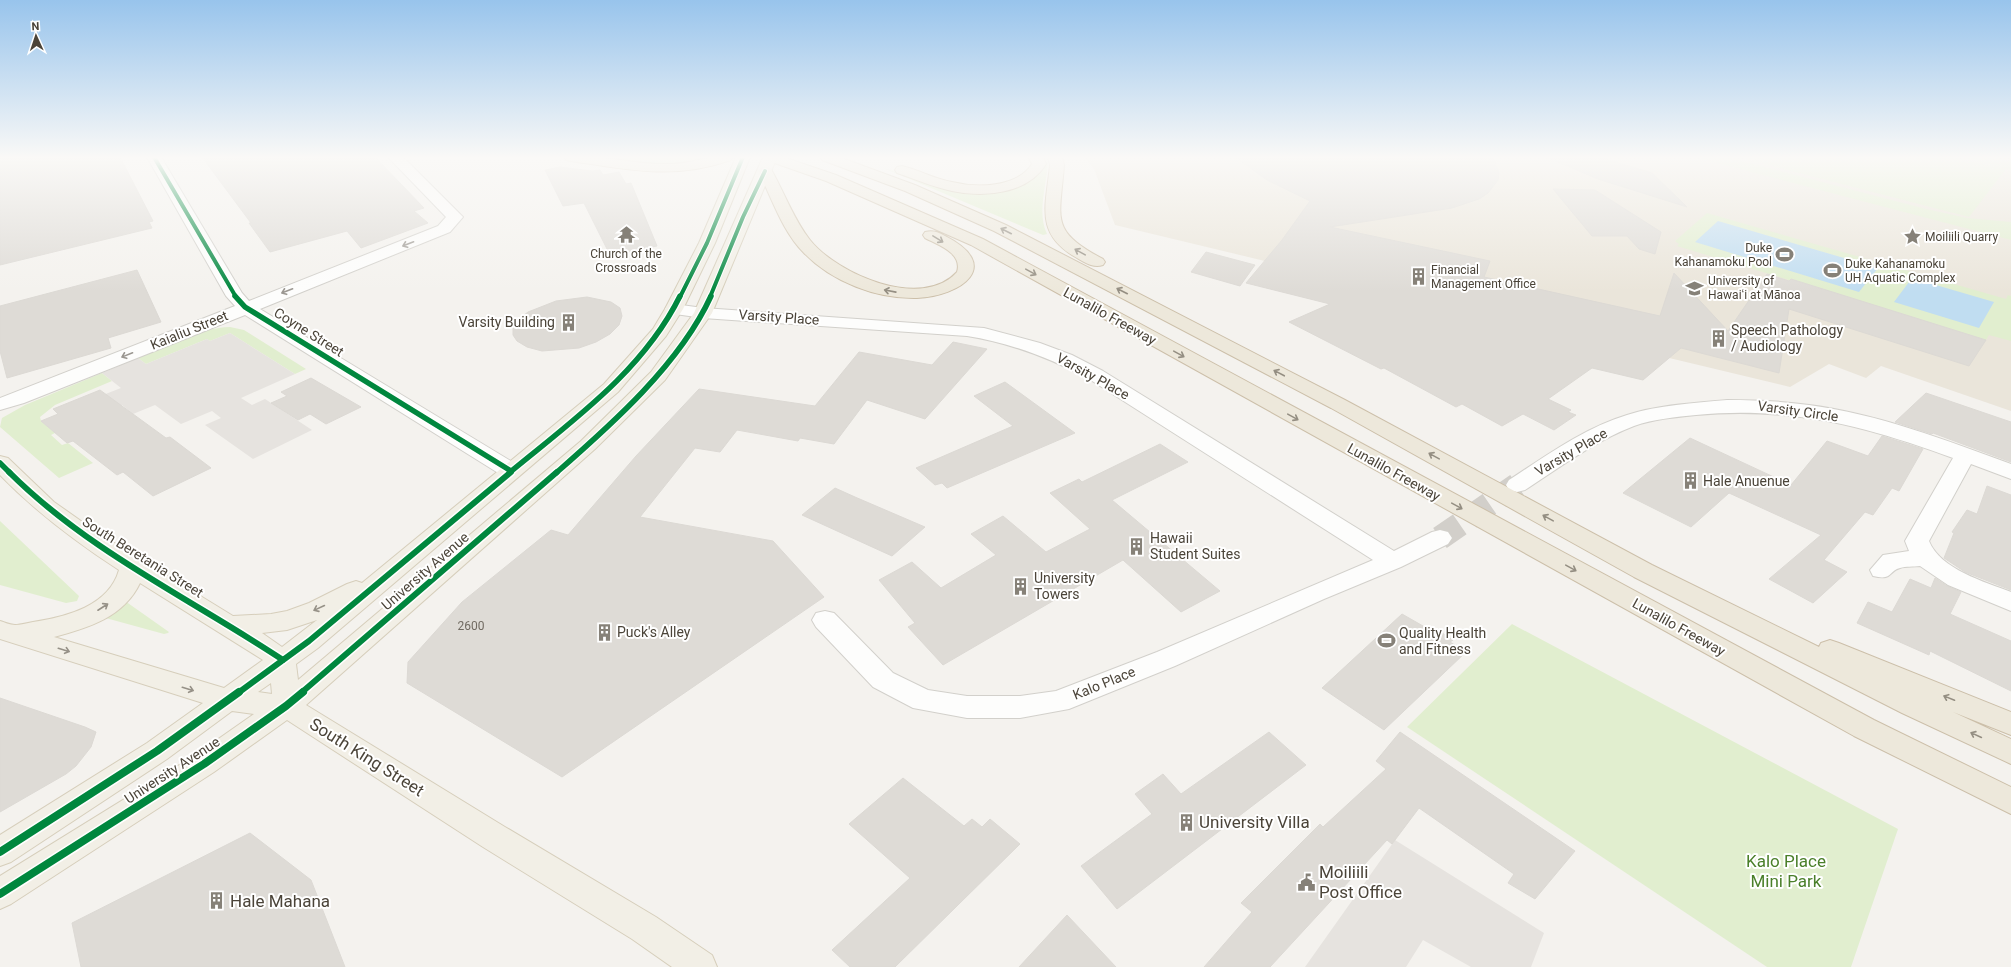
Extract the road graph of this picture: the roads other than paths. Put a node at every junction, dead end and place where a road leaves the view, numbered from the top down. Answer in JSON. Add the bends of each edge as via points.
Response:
{"nodes":[{"id":1,"x":180,"y":202,"type":"edge"},
{"id":2,"x":440,"y":202,"type":"edge"},
{"id":3,"x":724,"y":202,"type":"edge"},
{"id":4,"x":750,"y":202,"type":"edge"},
{"id":5,"x":786,"y":202,"type":"edge"},
{"id":6,"x":874,"y":202,"type":"edge"},
{"id":7,"x":886,"y":202,"type":"edge"},
{"id":8,"x":942,"y":202,"type":"edge"},
{"id":9,"x":1053,"y":202,"type":"edge"},
{"id":10,"x":245,"y":307,"type":"junction"},
{"id":11,"x":674,"y":309,"type":"junction"},
{"id":12,"x":703,"y":313,"type":"junction"},
{"id":13,"x":1206,"y":335,"type":"junction"},
{"id":14,"x":0,"y":404,"type":"edge"},
{"id":15,"x":1627,"y":421,"type":"joint"},
{"id":16,"x":1965,"y":455,"type":"junction"},
{"id":17,"x":0,"y":463,"type":"edge"},
{"id":18,"x":511,"y":471,"type":"junction"},
{"id":19,"x":2011,"y":472,"type":"edge"},
{"id":20,"x":548,"y":481,"type":"junction"},
{"id":21,"x":1517,"y":485,"type":"tunnel mouth"},
{"id":22,"x":1440,"y":538,"type":"tunnel mouth"},
{"id":23,"x":1925,"y":557,"type":"junction"},
{"id":24,"x":1393,"y":561,"type":"junction"},
{"id":25,"x":132,"y":568,"type":"junction"},
{"id":26,"x":1882,"y":570,"type":"dead end"},
{"id":27,"x":391,"y":571,"type":"junction"},
{"id":28,"x":1643,"y":571,"type":"junction"},
{"id":29,"x":2011,"y":602,"type":"edge"},
{"id":30,"x":824,"y":620,"type":"dead end"},
{"id":31,"x":230,"y":625,"type":"junction"},
{"id":32,"x":7,"y":632,"type":"edge"},
{"id":33,"x":283,"y":660,"type":"junction"},
{"id":34,"x":227,"y":700,"type":"junction"},
{"id":35,"x":286,"y":706,"type":"junction"},
{"id":36,"x":2011,"y":724,"type":"edge"},
{"id":37,"x":2011,"y":752,"type":"edge"},
{"id":38,"x":2011,"y":801,"type":"edge"},
{"id":39,"x":0,"y":852,"type":"edge"},
{"id":40,"x":0,"y":894,"type":"edge"},
{"id":41,"x":700,"y":967,"type":"edge"}],
"edges":[{"from":1,"to":10,"type":"street","name":"Coyne Street","via":[[235,296]]},
{"from":2,"to":10,"type":"street","name":"Kaialiu Street","one_way":true,"via":[[455,217],[444,229]]},
{"from":3,"to":11,"type":"main road","name":"University Avenue"},
{"from":4,"to":12,"type":"main road","name":"University Avenue"},
{"from":6,"to":5,"type":"highway","one_way":true,"via":[[955,248],[967,263],[965,274],[955,283],[926,292],[905,293],[875,288],[836,270],[810,250],[803,242]]},
{"from":7,"to":38,"type":"highway","name":"Lunalilo Freeway","one_way":true,"via":[[977,242],[1864,728]]},
{"from":13,"to":8,"type":"highway","name":"Lunalilo Freeway","one_way":true,"via":[[1000,228]]},
{"from":13,"to":9,"type":"highway","one_way":true,"via":[[1113,270],[1070,247],[1057,234],[1052,218]]},
{"from":10,"to":14,"type":"street","name":"Kaialiu Street","one_way":true},
{"from":10,"to":18,"type":"street","name":"Coyne Street"},
{"from":11,"to":12,"type":"street","name":"Varsity Place"},
{"from":11,"to":18,"type":"main road","name":"University Avenue","via":[[660,332],[611,388]]},
{"from":12,"to":20,"type":"main road","name":"University Avenue","via":[[658,376]]},
{"from":12,"to":24,"type":"street","name":"Varsity Place","via":[[967,331],[994,335],[1051,352],[1096,374]]},
{"from":28,"to":13,"type":"highway","name":"Lunalilo Freeway","one_way":true,"via":[[1338,404]]},
{"from":15,"to":16,"type":"street","name":"Varsity Circle","via":[[1706,406],[1755,404],[1790,407],[1865,422]]},
{"from":15,"to":21,"type":"street","name":"Varsity Place","via":[[1565,453]]},
{"from":16,"to":19,"type":"street","name":"Varsity Circle"},
{"from":16,"to":23,"type":"street","via":[[1917,540]]},
{"from":17,"to":25,"type":"main road","name":"South Beretania Street","via":[[28,492],[62,520]]},
{"from":18,"to":20,"type":"main road"},
{"from":18,"to":27,"type":"main road","name":"University Avenue"},
{"from":20,"to":35,"type":"main road","name":"University Avenue"},
{"from":22,"to":24,"type":"street"},
{"from":23,"to":26,"type":"street","via":[[1891,561]]},
{"from":23,"to":29,"type":"street","via":[[1949,574]]},
{"from":24,"to":30,"type":"street","name":"Kalo Place","via":[[1166,659],[1059,701],[1020,707],[967,707],[923,700],[883,680]]},
{"from":25,"to":31,"type":"main road","name":"South Beretania Street"},
{"from":32,"to":25,"type":"main road","one_way":true,"via":[[62,627],[92,614],[123,591],[130,580]]},
{"from":27,"to":31,"type":"main road","one_way":true,"via":[[306,614],[278,622]]},
{"from":27,"to":33,"type":"main road","name":"University Avenue"},
{"from":36,"to":28,"type":"highway","one_way":true},
{"from":37,"to":28,"type":"highway","name":"Lunalilo Freeway","one_way":true},
{"from":31,"to":33,"type":"main road","name":"South Beretania Street"},
{"from":32,"to":34,"type":"main road","name":"South King Street","one_way":true},
{"from":33,"to":34,"type":"main road","name":"University Avenue"},
{"from":33,"to":35,"type":"main road"},
{"from":34,"to":35,"type":"main road","name":"South King Street"},
{"from":34,"to":39,"type":"main road","name":"University Avenue","via":[[157,752]]},
{"from":35,"to":40,"type":"main road","name":"University Avenue","via":[[204,764]]},
{"from":35,"to":41,"type":"main road","name":"South King Street","via":[[644,928]]}]}
